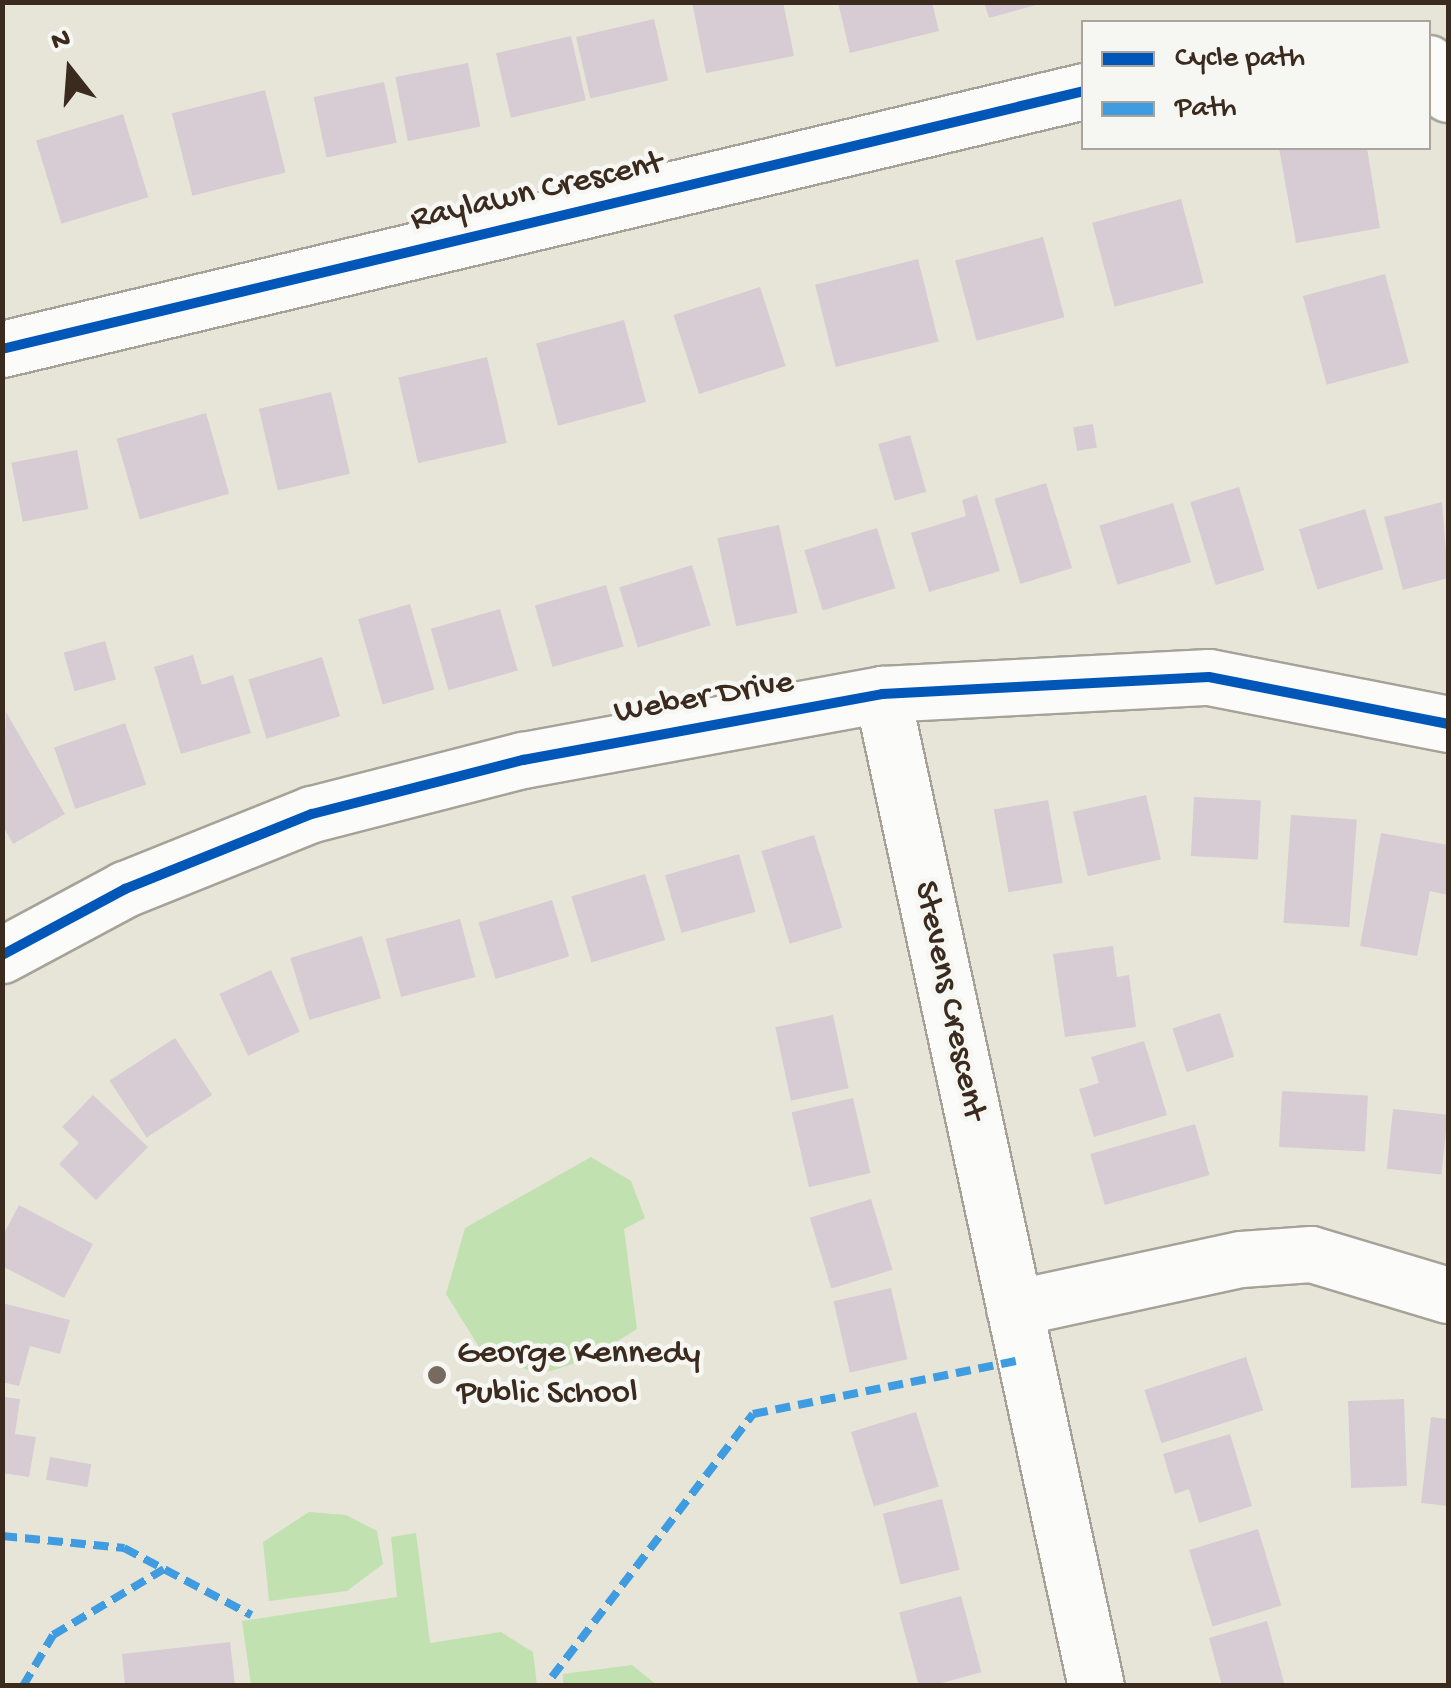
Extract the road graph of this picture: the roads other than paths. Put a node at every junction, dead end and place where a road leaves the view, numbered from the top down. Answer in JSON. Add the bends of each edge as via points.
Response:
{"nodes":[{"id":1,"x":1431,"y":68,"type":"edge"},
{"id":2,"x":1081,"y":92,"type":"edge"},
{"id":3,"x":1448,"y":94,"type":"edge"},
{"id":4,"x":2,"y":349,"type":"edge"},
{"id":5,"x":882,"y":694,"type":"junction"},
{"id":6,"x":1448,"y":724,"type":"edge"},
{"id":7,"x":2,"y":955,"type":"edge"},
{"id":8,"x":1448,"y":1294,"type":"edge"},
{"id":9,"x":1014,"y":1308,"type":"junction"},
{"id":10,"x":1096,"y":1686,"type":"edge"}],
"edges":[{"from":1,"to":3,"type":"street"},
{"from":2,"to":4,"type":"street","name":"Raylawn Crescent"},
{"from":5,"to":6,"type":"street","name":"Weber Drive","via":[[1209,677]]},
{"from":5,"to":7,"type":"street","name":"Weber Drive","via":[[524,760],[312,814],[125,889]]},
{"from":5,"to":9,"type":"street","name":"Stevens Crescent"},
{"from":8,"to":9,"type":"street","via":[[1311,1254],[1240,1259]]},
{"from":9,"to":10,"type":"street","name":"Stevens Crescent"}]}
